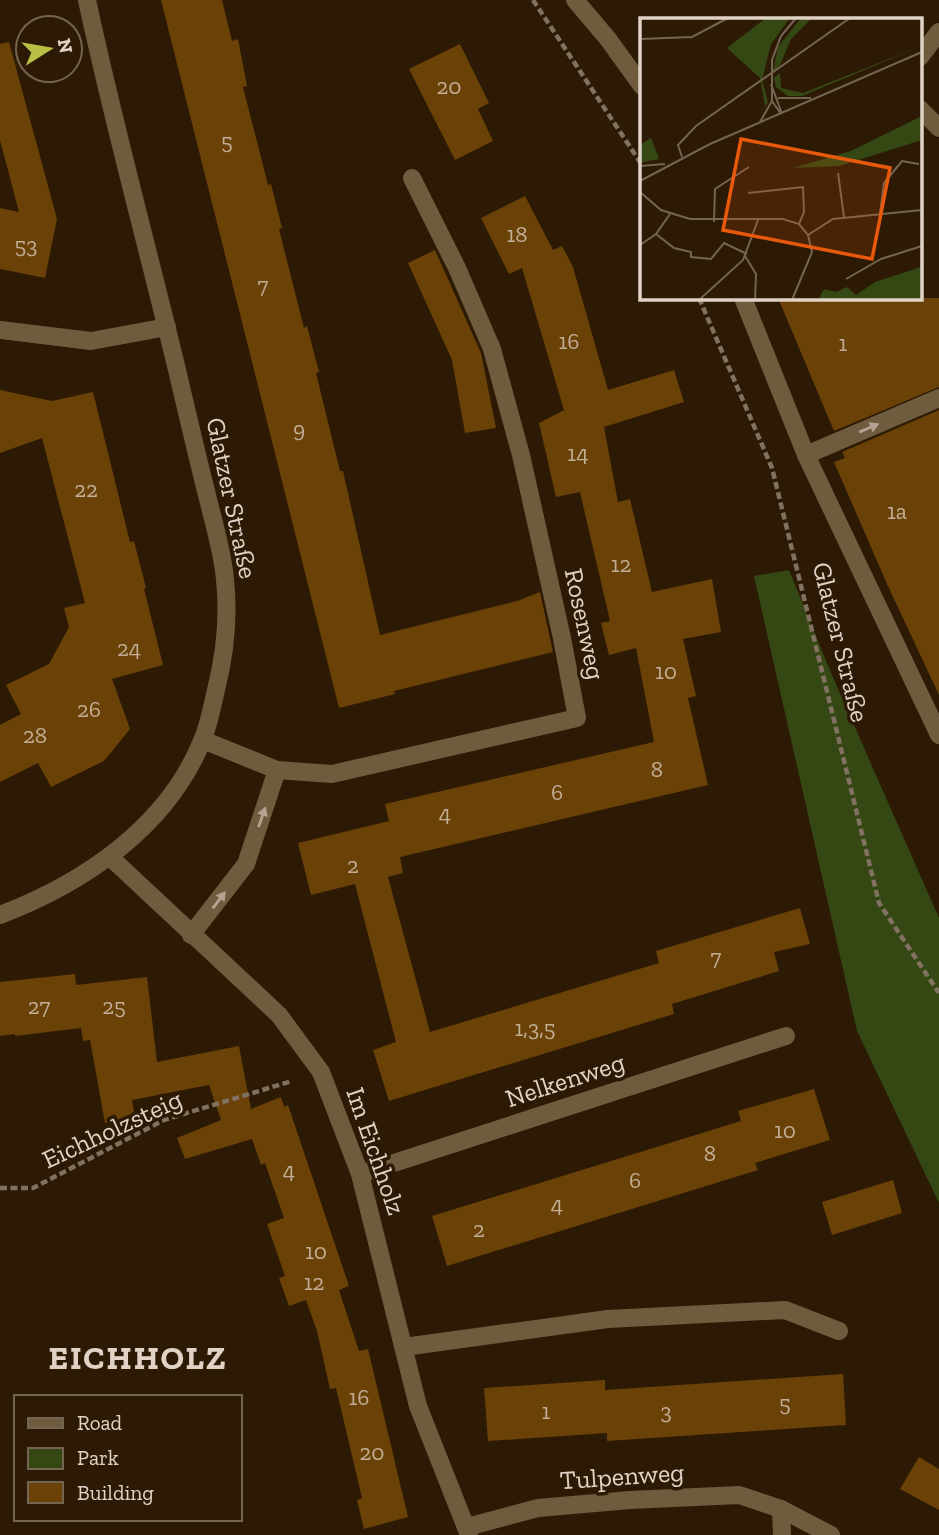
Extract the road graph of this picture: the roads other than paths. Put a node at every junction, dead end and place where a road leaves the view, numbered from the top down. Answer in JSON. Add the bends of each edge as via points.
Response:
{"nodes":[{"id":1,"x":87,"y":0,"type":"edge"},
{"id":2,"x":575,"y":0,"type":"edge"},
{"id":3,"x":939,"y":32,"type":"edge"},
{"id":4,"x":922,"y":54,"type":"edge"},
{"id":5,"x":640,"y":83,"type":"edge"},
{"id":6,"x":922,"y":110,"type":"edge"},
{"id":7,"x":939,"y":128,"type":"edge"},
{"id":8,"x":412,"y":178,"type":"dead end"},
{"id":9,"x":743,"y":299,"type":"edge"},
{"id":10,"x":167,"y":327,"type":"junction"},
{"id":11,"x":0,"y":330,"type":"edge"},
{"id":12,"x":939,"y":398,"type":"edge"},
{"id":13,"x":806,"y":455,"type":"junction"},
{"id":14,"x":939,"y":735,"type":"edge"},
{"id":15,"x":202,"y":740,"type":"junction"},
{"id":16,"x":278,"y":770,"type":"junction"},
{"id":17,"x":110,"y":857,"type":"junction"},
{"id":18,"x":0,"y":915,"type":"edge"},
{"id":19,"x":191,"y":935,"type":"junction"},
{"id":20,"x":786,"y":1037,"type":"dead end"},
{"id":21,"x":360,"y":1174,"type":"junction"},
{"id":22,"x":839,"y":1332,"type":"dead end"},
{"id":23,"x":404,"y":1347,"type":"junction"},
{"id":24,"x":781,"y":1509,"type":"junction"},
{"id":25,"x":468,"y":1531,"type":"edge"},
{"id":26,"x":782,"y":1535,"type":"edge"},
{"id":27,"x":831,"y":1535,"type":"edge"}],
"edges":[{"from":1,"to":10,"type":"street","name":"Glatzer Straße"},
{"from":2,"to":5,"type":"street"},
{"from":3,"to":4,"type":"street"},
{"from":6,"to":7,"type":"street"},
{"from":8,"to":16,"type":"street","name":"Rosenweg","via":[[492,349],[521,455],[577,718],[332,774]]},
{"from":9,"to":13,"type":"street"},
{"from":10,"to":11,"type":"street","via":[[91,341]]},
{"from":10,"to":15,"type":"street","name":"Glatzer Straße","via":[[225,578],[227,627]]},
{"from":13,"to":12,"type":"street","one_way":true},
{"from":13,"to":14,"type":"street"},
{"from":15,"to":16,"type":"street","name":"Rosenweg"},
{"from":15,"to":17,"type":"street","name":"Glatzer Straße","via":[[184,777]]},
{"from":19,"to":16,"type":"street","one_way":true,"via":[[246,864]]},
{"from":17,"to":18,"type":"street","name":"Glatzer Straße"},
{"from":17,"to":19,"type":"street","name":"Im Eichholz"},
{"from":19,"to":21,"type":"street","name":"Im Eichholz","via":[[279,1015],[321,1072]]},
{"from":20,"to":21,"type":"street","name":"Nelkenweg"},
{"from":21,"to":23,"type":"street","name":"Im Eichholz"},
{"from":22,"to":23,"type":"street","via":[[785,1310],[608,1319]]},
{"from":23,"to":25,"type":"street","name":"Im Eichholz","via":[[418,1406]]},
{"from":24,"to":25,"type":"street","name":"Tulpenweg","via":[[739,1495],[631,1500],[538,1508]]},
{"from":24,"to":26,"type":"street"},
{"from":24,"to":27,"type":"street","name":"Tulpenweg"}]}
